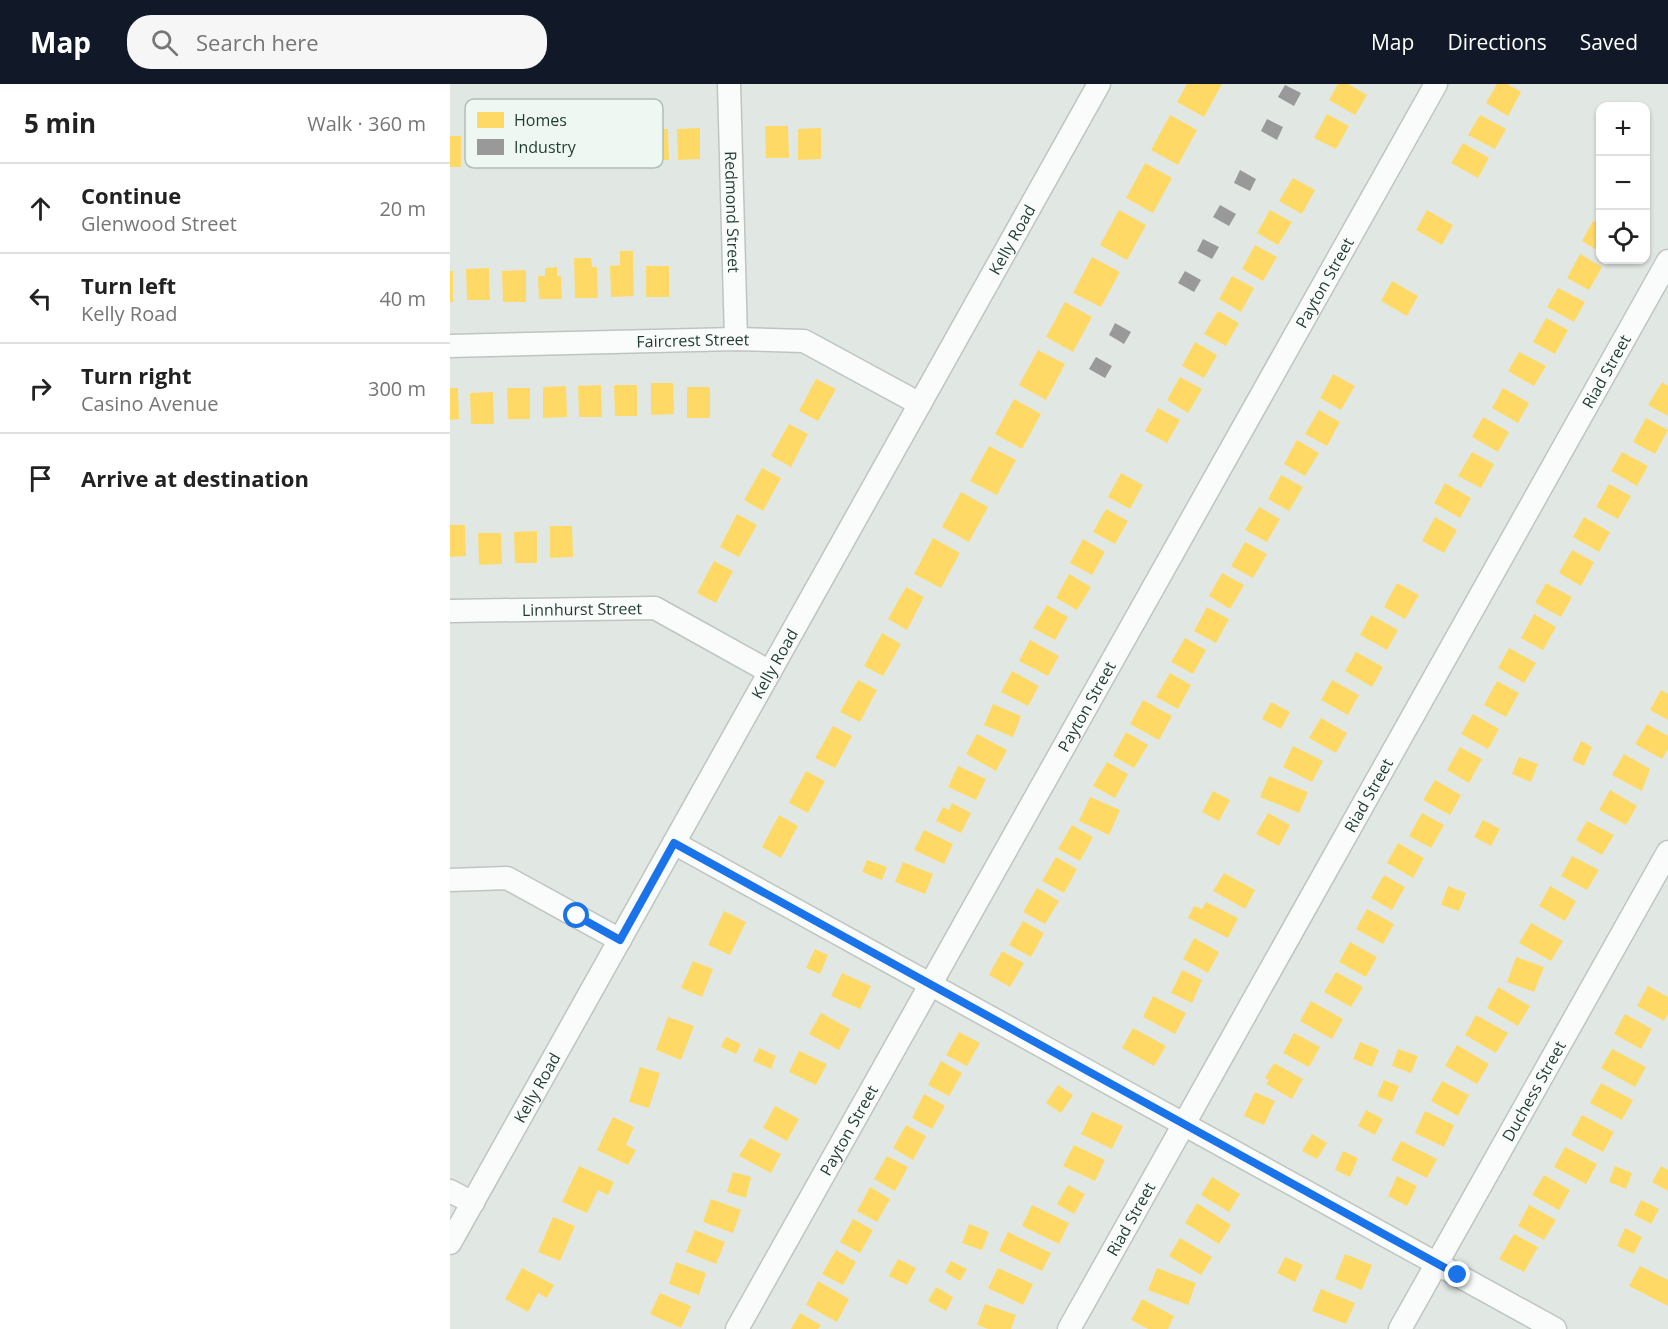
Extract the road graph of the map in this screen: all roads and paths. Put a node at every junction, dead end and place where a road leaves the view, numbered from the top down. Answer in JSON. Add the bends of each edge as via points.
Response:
{"nodes":[{"id":1,"x":729,"y":84,"type":"edge"},
{"id":2,"x":1099,"y":84,"type":"edge"},
{"id":3,"x":1436,"y":84,"type":"edge"},
{"id":4,"x":1668,"y":261,"type":"edge"},
{"id":5,"x":736,"y":339,"type":"junction"},
{"id":6,"x":450,"y":346,"type":"edge"},
{"id":7,"x":920,"y":404,"type":"junction"},
{"id":8,"x":450,"y":611,"type":"edge"},
{"id":9,"x":770,"y":672,"type":"junction"},
{"id":10,"x":674,"y":843,"type":"junction"},
{"id":11,"x":1668,"y":852,"type":"edge"},
{"id":12,"x":450,"y":879,"type":"edge"},
{"id":13,"x":620,"y":940,"type":"junction"},
{"id":14,"x":930,"y":984,"type":"junction"},
{"id":15,"x":1184,"y":1124,"type":"junction"},
{"id":16,"x":450,"y":1191,"type":"edge"},
{"id":17,"x":473,"y":1203,"type":"junction"},
{"id":18,"x":450,"y":1242,"type":"edge"},
{"id":19,"x":1437,"y":1264,"type":"junction"},
{"id":20,"x":737,"y":1329,"type":"edge"},
{"id":21,"x":1069,"y":1329,"type":"edge"},
{"id":22,"x":1401,"y":1329,"type":"edge"},
{"id":23,"x":1555,"y":1329,"type":"edge"}],
"edges":[{"from":1,"to":5,"type":"street","name":"Redmond Street"},
{"from":2,"to":7,"type":"street","name":"Kelly Road"},
{"from":3,"to":14,"type":"street","name":"Payton Street"},
{"from":4,"to":15,"type":"street","name":"Riad Street"},
{"from":5,"to":6,"type":"street","name":"Faircrest Street"},
{"from":5,"to":7,"type":"street","name":"Faircrest Street","via":[[804,341]]},
{"from":7,"to":9,"type":"street","name":"Kelly Road"},
{"from":8,"to":9,"type":"street","name":"Linnhurst Street","via":[[655,608]]},
{"from":9,"to":10,"type":"street","name":"Kelly Road"},
{"from":10,"to":13,"type":"street","name":"Kelly Road"},
{"from":10,"to":14,"type":"street"},
{"from":11,"to":19,"type":"street","name":"Duchess Street"},
{"from":12,"to":13,"type":"street","via":[[507,878]]},
{"from":13,"to":17,"type":"street","name":"Kelly Road"},
{"from":14,"to":15,"type":"street"},
{"from":14,"to":20,"type":"street","name":"Payton Street"},
{"from":15,"to":19,"type":"street"},
{"from":15,"to":21,"type":"street","name":"Riad Street"},
{"from":16,"to":17,"type":"street"},
{"from":17,"to":18,"type":"street","name":"Kelly Road"},
{"from":19,"to":22,"type":"street","name":"Duchess Street"},
{"from":19,"to":23,"type":"street"}]}
